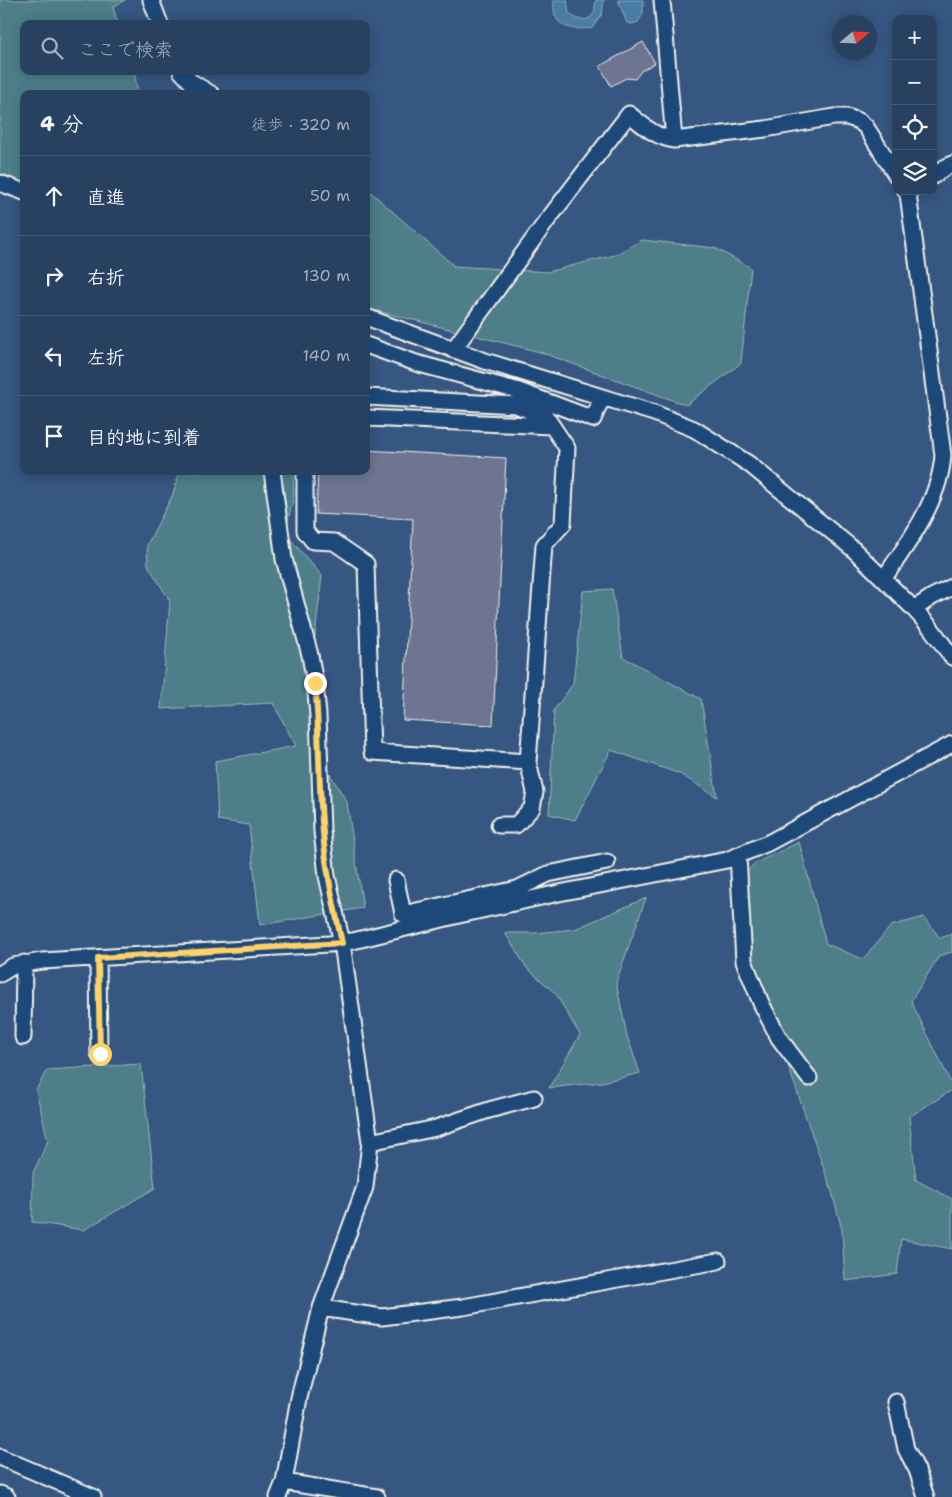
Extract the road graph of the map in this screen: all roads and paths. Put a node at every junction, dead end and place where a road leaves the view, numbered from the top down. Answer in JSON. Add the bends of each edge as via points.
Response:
{"nodes":[{"id":1,"x":151,"y":0,"type":"edge"},
{"id":2,"x":662,"y":0,"type":"edge"},
{"id":3,"x":158,"y":20,"type":"edge"},
{"id":4,"x":185,"y":75,"type":"edge"},
{"id":5,"x":204,"y":90,"type":"edge"},
{"id":6,"x":674,"y":140,"type":"junction"},
{"id":7,"x":952,"y":164,"type":"edge"},
{"id":8,"x":892,"y":169,"type":"edge"},
{"id":9,"x":937,"y":173,"type":"edge"},
{"id":10,"x":0,"y":183,"type":"edge"},
{"id":11,"x":20,"y":190,"type":"edge"},
{"id":12,"x":909,"y":195,"type":"edge"},
{"id":13,"x":370,"y":319,"type":"edge"},
{"id":14,"x":370,"y":346,"type":"edge"},
{"id":15,"x":453,"y":350,"type":"junction"},
{"id":16,"x":370,"y":397,"type":"edge"},
{"id":17,"x":602,"y":398,"type":"junction"},
{"id":18,"x":370,"y":418,"type":"edge"},
{"id":19,"x":552,"y":426,"type":"junction"},
{"id":20,"x":273,"y":475,"type":"edge"},
{"id":21,"x":305,"y":475,"type":"edge"},
{"id":22,"x":884,"y":578,"type":"junction"},
{"id":23,"x":952,"y":587,"type":"edge"},
{"id":24,"x":914,"y":609,"type":"junction"},
{"id":25,"x":952,"y":657,"type":"edge"},
{"id":26,"x":952,"y":744,"type":"edge"},
{"id":27,"x":528,"y":762,"type":"junction"},
{"id":28,"x":500,"y":825,"type":"dead end"},
{"id":29,"x":738,"y":856,"type":"junction"},
{"id":30,"x":607,"y":862,"type":"dead end"},
{"id":31,"x":396,"y":880,"type":"dead end"},
{"id":32,"x":342,"y":943,"type":"junction"},
{"id":33,"x":98,"y":958,"type":"junction"},
{"id":34,"x":24,"y":963,"type":"junction"},
{"id":35,"x":0,"y":974,"type":"edge"},
{"id":36,"x":23,"y":1037,"type":"dead end"},
{"id":37,"x":100,"y":1054,"type":"dead end"},
{"id":38,"x":809,"y":1078,"type":"dead end"},
{"id":39,"x":534,"y":1098,"type":"dead end"},
{"id":40,"x":370,"y":1142,"type":"junction"},
{"id":41,"x":718,"y":1261,"type":"dead end"},
{"id":42,"x":321,"y":1308,"type":"junction"},
{"id":43,"x":896,"y":1402,"type":"dead end"},
{"id":44,"x":0,"y":1457,"type":"edge"},
{"id":45,"x":284,"y":1482,"type":"junction"},
{"id":46,"x":0,"y":1494,"type":"edge"},
{"id":47,"x":7,"y":1497,"type":"edge"},
{"id":48,"x":93,"y":1497,"type":"edge"},
{"id":49,"x":278,"y":1497,"type":"edge"},
{"id":50,"x":376,"y":1497,"type":"edge"},
{"id":51,"x":926,"y":1497,"type":"edge"}],
"edges":[{"from":1,"to":3,"type":"street"},
{"from":2,"to":6,"type":"street"},
{"from":4,"to":5,"type":"street"},
{"from":6,"to":8,"type":"street","via":[[847,117],[866,127]]},
{"from":6,"to":15,"type":"street","via":[[651,132],[629,114]]},
{"from":7,"to":9,"type":"street"},
{"from":10,"to":11,"type":"street"},
{"from":12,"to":22,"type":"street","via":[[943,461],[932,499]]},
{"from":13,"to":15,"type":"street"},
{"from":14,"to":17,"type":"street","via":[[416,363],[519,391],[593,419]]},
{"from":15,"to":17,"type":"street"},
{"from":16,"to":19,"type":"street","via":[[516,405],[546,417]]},
{"from":17,"to":22,"type":"street","via":[[694,429],[729,450],[820,521]]},
{"from":18,"to":19,"type":"street"},
{"from":19,"to":27,"type":"street","via":[[567,448],[563,524],[544,545]]},
{"from":20,"to":32,"type":"street","via":[[284,559],[315,683],[322,831]]},
{"from":21,"to":27,"type":"street","via":[[305,531],[313,541],[334,542],[366,564],[372,752]]},
{"from":22,"to":24,"type":"street"},
{"from":23,"to":24,"type":"street"},
{"from":24,"to":25,"type":"street"},
{"from":26,"to":29,"type":"street","via":[[782,836]]},
{"from":27,"to":28,"type":"street","via":[[535,792],[532,808],[516,825]]},
{"from":29,"to":32,"type":"street"},
{"from":29,"to":38,"type":"street","via":[[744,961],[779,1038]]},
{"from":30,"to":31,"type":"street","via":[[548,874],[517,889],[403,914]]},
{"from":32,"to":33,"type":"street"},
{"from":32,"to":40,"type":"street"},
{"from":33,"to":34,"type":"street"},
{"from":33,"to":37,"type":"street"},
{"from":34,"to":35,"type":"street"},
{"from":34,"to":36,"type":"street"},
{"from":39,"to":40,"type":"street","via":[[436,1128]]},
{"from":40,"to":42,"type":"street","via":[[365,1187]]},
{"from":41,"to":42,"type":"street","via":[[463,1307],[382,1317]]},
{"from":42,"to":45,"type":"street","via":[[299,1398]]},
{"from":43,"to":51,"type":"street","via":[[902,1438]]},
{"from":44,"to":48,"type":"street"},
{"from":45,"to":49,"type":"street"},
{"from":45,"to":50,"type":"street"},
{"from":46,"to":47,"type":"street"}]}
